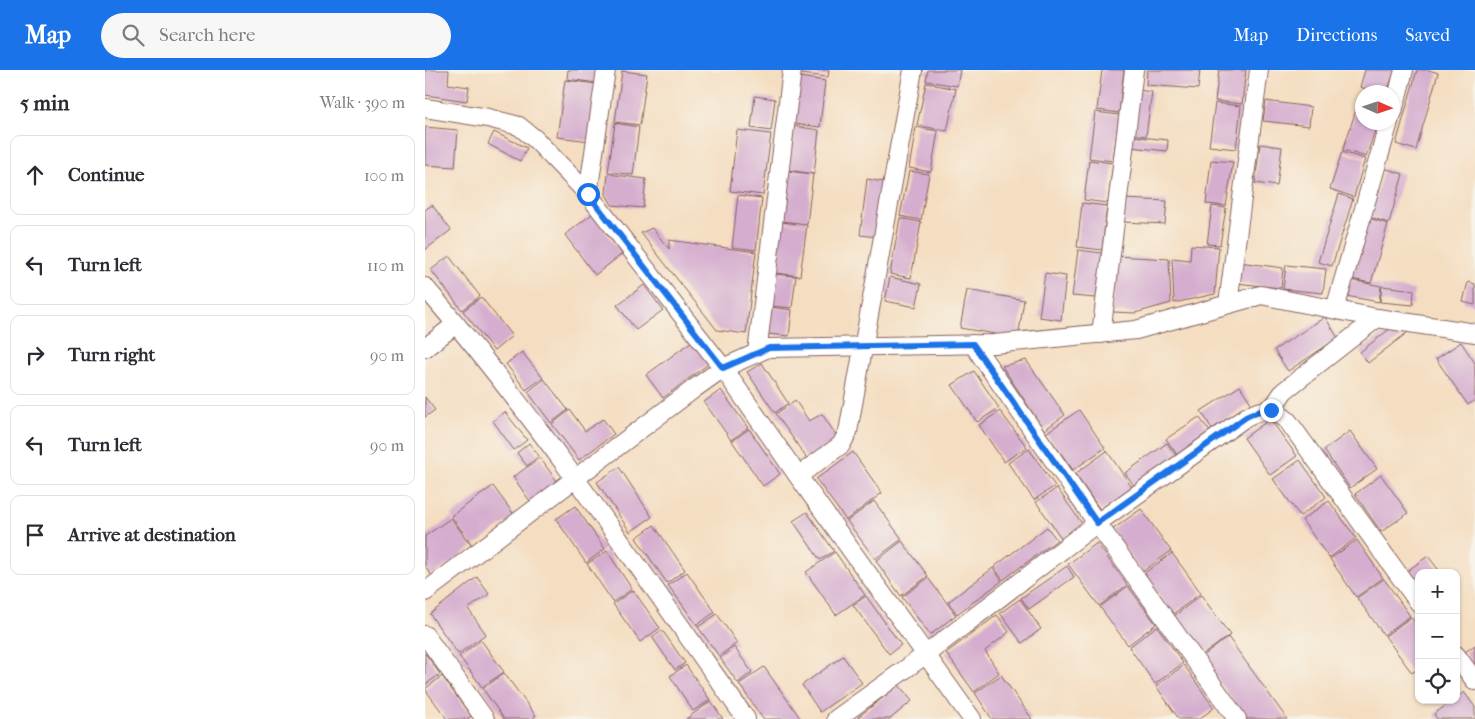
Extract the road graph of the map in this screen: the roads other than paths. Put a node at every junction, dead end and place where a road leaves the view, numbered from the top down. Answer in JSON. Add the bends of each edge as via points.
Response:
{"nodes":[{"id":1,"x":606,"y":70,"type":"edge"},
{"id":2,"x":792,"y":70,"type":"edge"},
{"id":3,"x":913,"y":70,"type":"edge"},
{"id":4,"x":1134,"y":70,"type":"edge"},
{"id":5,"x":1259,"y":70,"type":"edge"},
{"id":6,"x":1405,"y":70,"type":"edge"},
{"id":7,"x":1400,"y":88,"type":"edge"},
{"id":8,"x":425,"y":108,"type":"edge"},
{"id":9,"x":1387,"y":130,"type":"edge"},
{"id":10,"x":588,"y":194,"type":"junction"},
{"id":11,"x":425,"y":287,"type":"edge"},
{"id":12,"x":1228,"y":304,"type":"junction"},
{"id":13,"x":1335,"y":309,"type":"junction"},
{"id":14,"x":1377,"y":318,"type":"junction"},
{"id":15,"x":456,"y":324,"type":"junction"},
{"id":16,"x":1475,"y":333,"type":"edge"},
{"id":17,"x":1101,"y":334,"type":"junction"},
{"id":18,"x":973,"y":344,"type":"junction"},
{"id":19,"x":864,"y":346,"type":"junction"},
{"id":20,"x":425,"y":348,"type":"edge"},
{"id":21,"x":757,"y":353,"type":"junction"},
{"id":22,"x":723,"y":368,"type":"junction"},
{"id":23,"x":1271,"y":410,"type":"junction"},
{"id":24,"x":797,"y":476,"type":"junction"},
{"id":25,"x":576,"y":479,"type":"junction"},
{"id":26,"x":1097,"y":523,"type":"junction"},
{"id":27,"x":425,"y":592,"type":"edge"},
{"id":28,"x":1415,"y":597,"type":"edge"},
{"id":29,"x":425,"y":635,"type":"edge"},
{"id":30,"x":925,"y":655,"type":"junction"},
{"id":31,"x":1459,"y":659,"type":"edge"},
{"id":32,"x":1475,"y":681,"type":"edge"},
{"id":33,"x":485,"y":719,"type":"edge"},
{"id":34,"x":746,"y":719,"type":"edge"},
{"id":35,"x":836,"y":719,"type":"edge"},
{"id":36,"x":972,"y":719,"type":"edge"},
{"id":37,"x":1237,"y":719,"type":"edge"}],
"edges":[{"from":1,"to":10,"type":"street"},
{"from":2,"to":21,"type":"street"},
{"from":3,"to":19,"type":"street"},
{"from":4,"to":17,"type":"street"},
{"from":5,"to":12,"type":"street"},
{"from":6,"to":7,"type":"street"},
{"from":8,"to":10,"type":"street","via":[[519,126]]},
{"from":9,"to":13,"type":"street"},
{"from":10,"to":22,"type":"street"},
{"from":11,"to":15,"type":"street"},
{"from":12,"to":13,"type":"street","via":[[1261,295]]},
{"from":12,"to":17,"type":"street","via":[[1137,330]]},
{"from":13,"to":14,"type":"street"},
{"from":14,"to":16,"type":"street"},
{"from":14,"to":23,"type":"street","via":[[1284,391]]},
{"from":15,"to":20,"type":"street"},
{"from":15,"to":25,"type":"street"},
{"from":17,"to":18,"type":"street"},
{"from":18,"to":19,"type":"street"},
{"from":18,"to":26,"type":"street"},
{"from":19,"to":21,"type":"street","via":[[769,348]]},
{"from":19,"to":24,"type":"street","via":[[848,432],[841,445]]},
{"from":21,"to":22,"type":"street"},
{"from":22,"to":24,"type":"street"},
{"from":22,"to":25,"type":"street"},
{"from":23,"to":26,"type":"street","via":[[1261,410],[1246,417]]},
{"from":23,"to":28,"type":"street","via":[[1288,421]]},
{"from":24,"to":30,"type":"street"},
{"from":25,"to":27,"type":"street"},
{"from":25,"to":34,"type":"street"},
{"from":26,"to":30,"type":"street"},
{"from":26,"to":37,"type":"street"},
{"from":29,"to":33,"type":"street"},
{"from":30,"to":35,"type":"street"},
{"from":30,"to":36,"type":"street"},
{"from":31,"to":32,"type":"street"}]}
